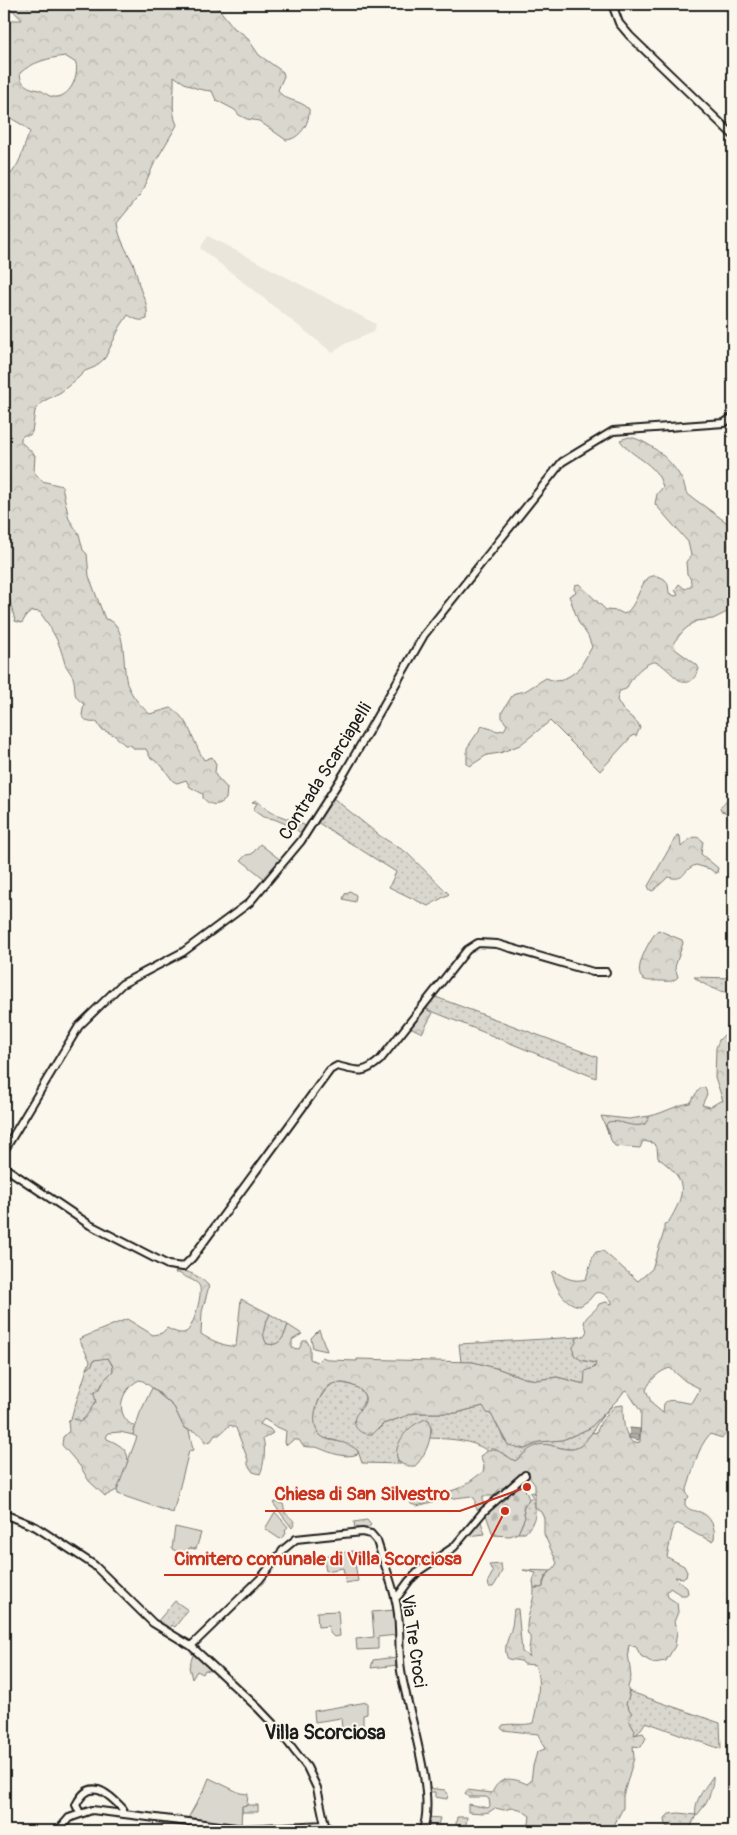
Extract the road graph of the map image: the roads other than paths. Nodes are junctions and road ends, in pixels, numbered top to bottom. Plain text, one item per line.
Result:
1 (612, 4) edge
2 (733, 135) edge
3 (733, 417) edge
4 (606, 972) dead end
5 (4, 1151) edge
6 (4, 1168) edge
7 (525, 1475) dead end
8 (4, 1514) edge
9 (395, 1597) junction
10 (191, 1646) junction
11 (80, 1813) junction
12 (122, 1814) junction
13 (321, 1827) edge
14 (58, 1831) edge
15 (332, 1831) edge
16 (422, 1831) edge

1 - 2 street
3 - 5 street, Contrada Scarciapelli
4 - 6 street
7 - 9 street
8 - 10 street
9 - 10 street, Via Tre Croci
9 - 16 street, Via Tre Croci
10 - 13 street
11 - 12 street
11 - 12 street
11 - 14 street
12 - 13 street
13 - 15 street

